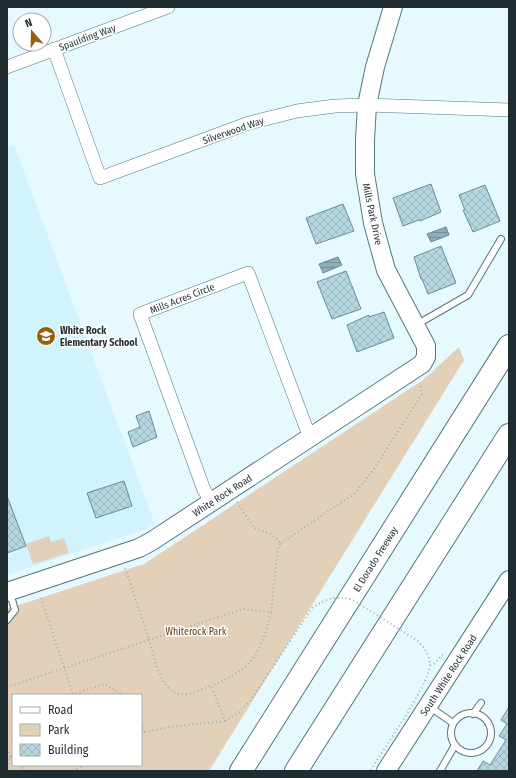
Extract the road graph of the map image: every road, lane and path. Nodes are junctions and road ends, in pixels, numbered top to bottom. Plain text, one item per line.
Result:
1 (168, 7) edge
2 (394, 7) edge
3 (54, 49) junction
4 (7, 67) edge
5 (368, 105) junction
6 (509, 110) edge
7 (501, 240) dead end
8 (415, 326) junction
9 (509, 346) edge
10 (420, 372) junction
11 (509, 435) edge
12 (310, 438) junction
13 (236, 501) dead end
14 (211, 502) junction
15 (281, 543) junction
16 (125, 568) dead end
17 (509, 580) edge
18 (8, 592) edge
19 (41, 598) dead end
20 (271, 612) junction
21 (7, 620) edge
22 (149, 640) junction
23 (445, 651) dead end
24 (430, 665) junction
25 (64, 668) junction
26 (211, 686) junction
27 (7, 687) edge
28 (73, 694) edge
29 (73, 694) edge
30 (121, 694) edge
31 (481, 703) dead end
32 (428, 705) junction
33 (473, 714) junction
34 (225, 721) junction
35 (453, 723) junction
36 (142, 726) edge
37 (145, 732) junction
38 (142, 733) edge
39 (455, 745) junction
40 (7, 748) edge
41 (10, 757) joint
42 (82, 766) edge
43 (8, 771) edge
44 (73, 771) edge
45 (241, 771) edge
46 (296, 771) edge
47 (370, 771) edge
48 (386, 771) edge
49 (440, 771) edge

1 - 3 street, Spaulding Way
2 - 5 street, Mills Park Drive
3 - 4 street, Spaulding Way
3 - 5 street, Silverwood Way
5 - 6 street, Silverwood Way
5 - 8 street, Mills Park Drive
7 - 8 lane
8 - 10 street, Mills Park Drive
9 - 45 highway, El Dorado Freeway
10 - 12 street, White Rock Road
10 - 15 path
11 - 46 highway
12 - 14 street, White Rock Road
12 - 14 street, Mills Acres Circle
13 - 15 path
14 - 18 street, White Rock Road
15 - 20 path
16 - 22 path
17 - 32 street, South White Rock Road
18 - 21 lane
19 - 25 path
20 - 22 path
20 - 26 path
22 - 25 path
22 - 26 path
23 - 24 path
24 - 34 path, bridge
24 - 47 path, bridge
25 - 27 path
25 - 29 path
26 - 34 path
28 - 30 path
31 - 33 lane
32 - 35 lane
32 - 48 street, South White Rock Road
33 - 35 lane
33 - 39 lane
34 - 37 path
35 - 39 lane
36 - 37 path
37 - 38 path
39 - 49 lane
40 - 41 path
41 - 43 path
42 - 44 path

